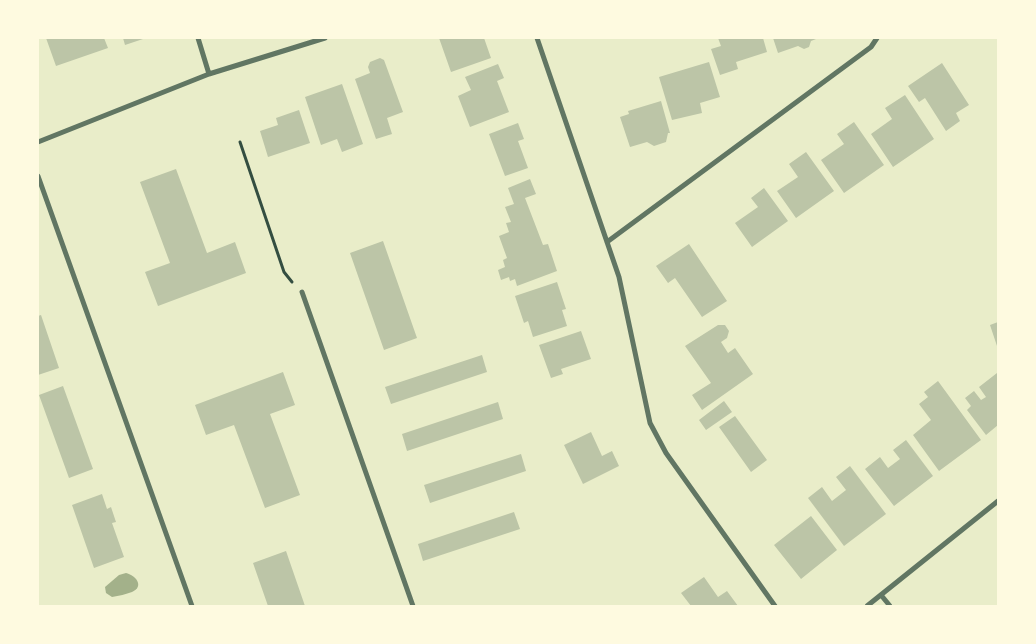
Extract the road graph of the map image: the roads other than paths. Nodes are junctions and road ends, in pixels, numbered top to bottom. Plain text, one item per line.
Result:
1 (198, 38) edge
2 (324, 38) edge
3 (536, 38) edge
4 (877, 38) edge
5 (209, 74) junction
6 (38, 142) edge
7 (38, 176) edge
8 (607, 242) junction
9 (302, 292) road end
10 (998, 501) edge
11 (881, 596) junction
12 (192, 606) edge
13 (414, 606) edge
14 (775, 606) edge
15 (867, 606) edge
16 (890, 606) edge

1 - 5 street
2 - 5 street
3 - 8 street
4 - 8 street
5 - 6 street
7 - 12 street
8 - 14 street
9 - 13 street
10 - 11 street
11 - 15 street
11 - 16 street

